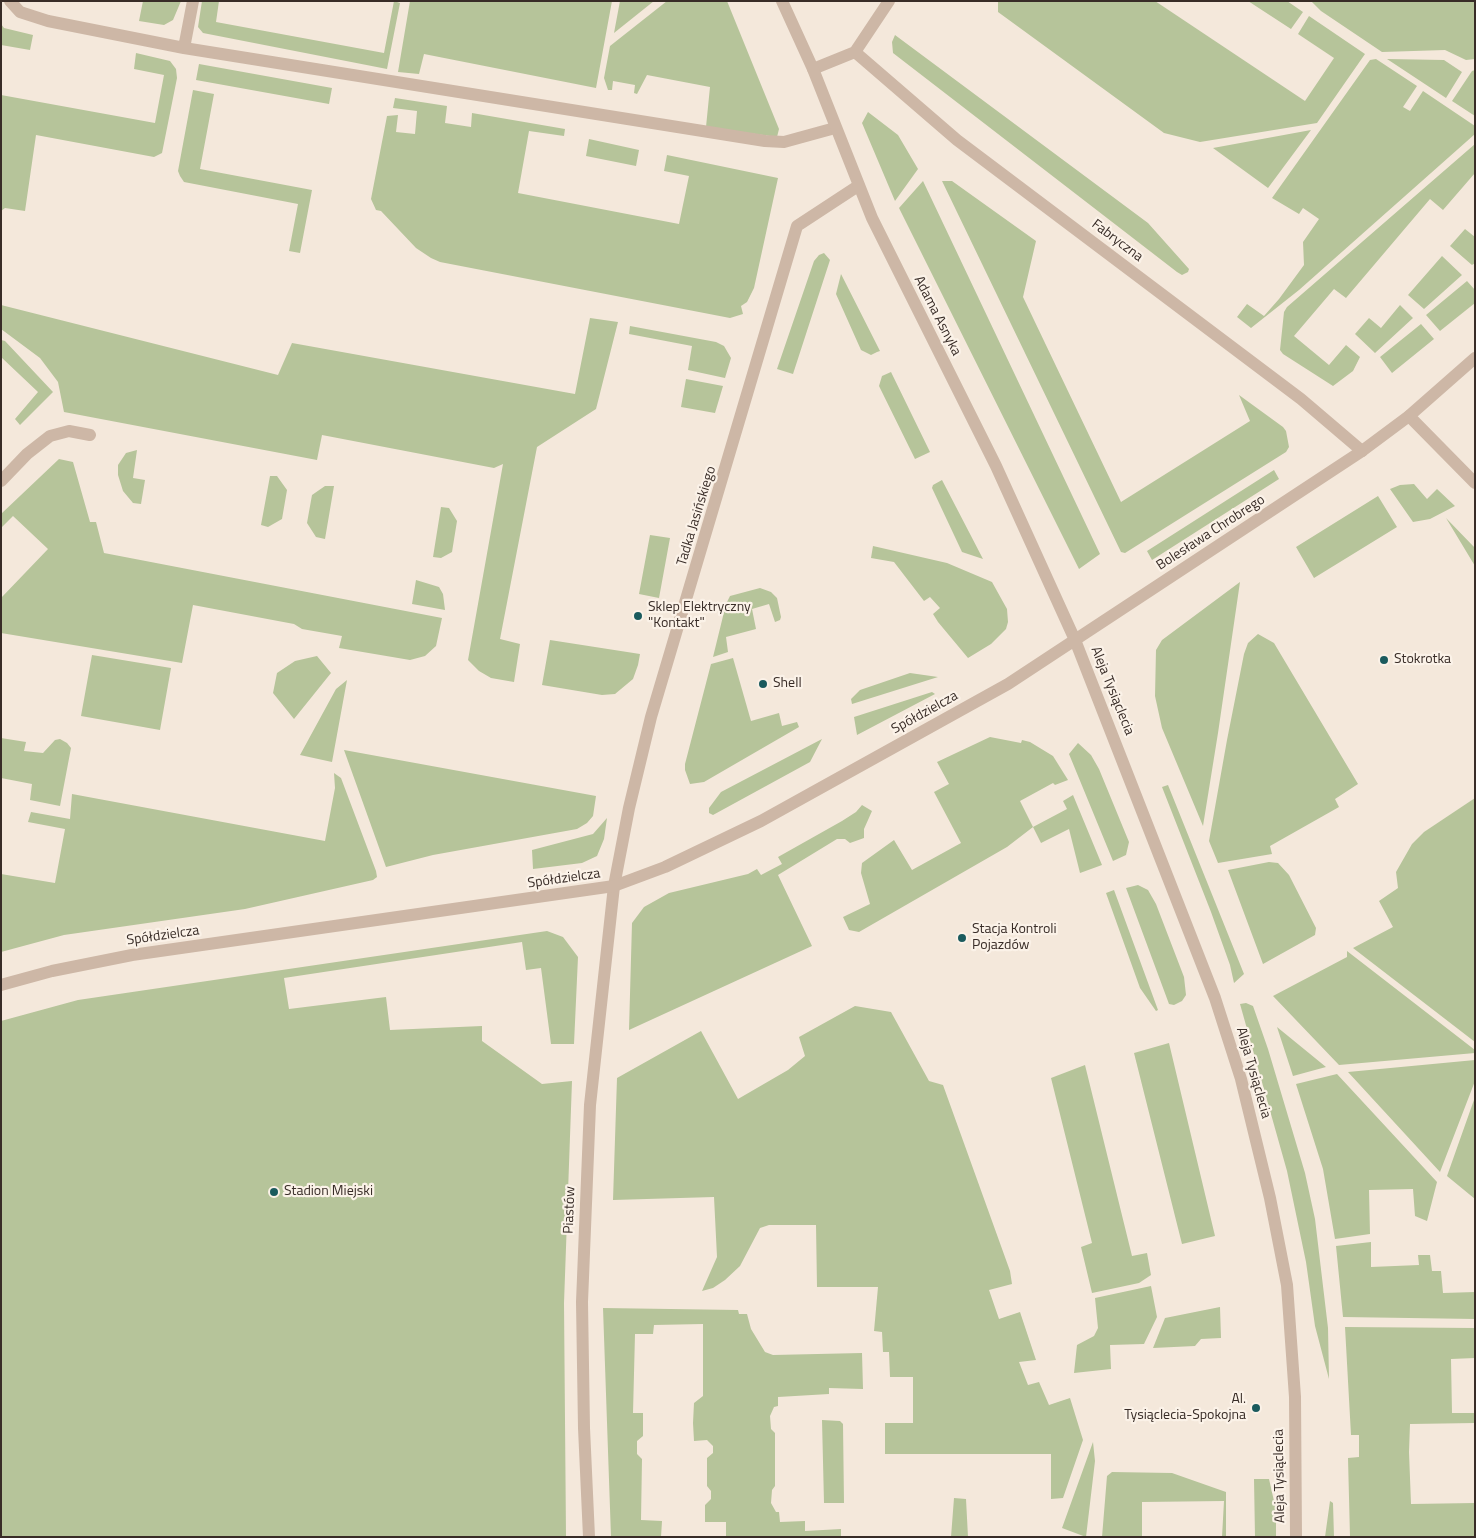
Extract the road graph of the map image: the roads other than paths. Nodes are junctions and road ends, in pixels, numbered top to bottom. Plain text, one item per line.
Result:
1 (10, 1) edge
2 (193, 1) edge
3 (782, 1) edge
4 (889, 1) edge
5 (184, 48) junction
6 (855, 52) junction
7 (813, 69) junction
8 (835, 128) junction
9 (858, 186) junction
10 (1475, 358) edge
11 (1409, 416) junction
12 (90, 435) dead end
13 (1362, 451) junction
14 (1, 481) edge
15 (1475, 484) edge
16 (1075, 640) junction
17 (614, 886) junction
18 (1, 985) edge
19 (589, 1537) edge
20 (1296, 1537) edge

1 - 5 street
2 - 5 street
3 - 7 street, Adama Asnyka
4 - 6 street
5 - 8 street
6 - 7 street
6 - 13 street, Fabryczna
7 - 8 street, Adama Asnyka
8 - 9 street, Adama Asnyka
9 - 16 street, Adama Asnyka
9 - 17 street, Tadka Jasińskiego
10 - 11 street
11 - 13 street, Bolesława Chrobrego
11 - 15 street
12 - 14 street
13 - 16 street, Bolesława Chrobrego
16 - 17 street, Spółdzielcza
16 - 20 street, Aleja Tysiąclecia
17 - 18 street, Spółdzielcza
17 - 19 street, Piastów

